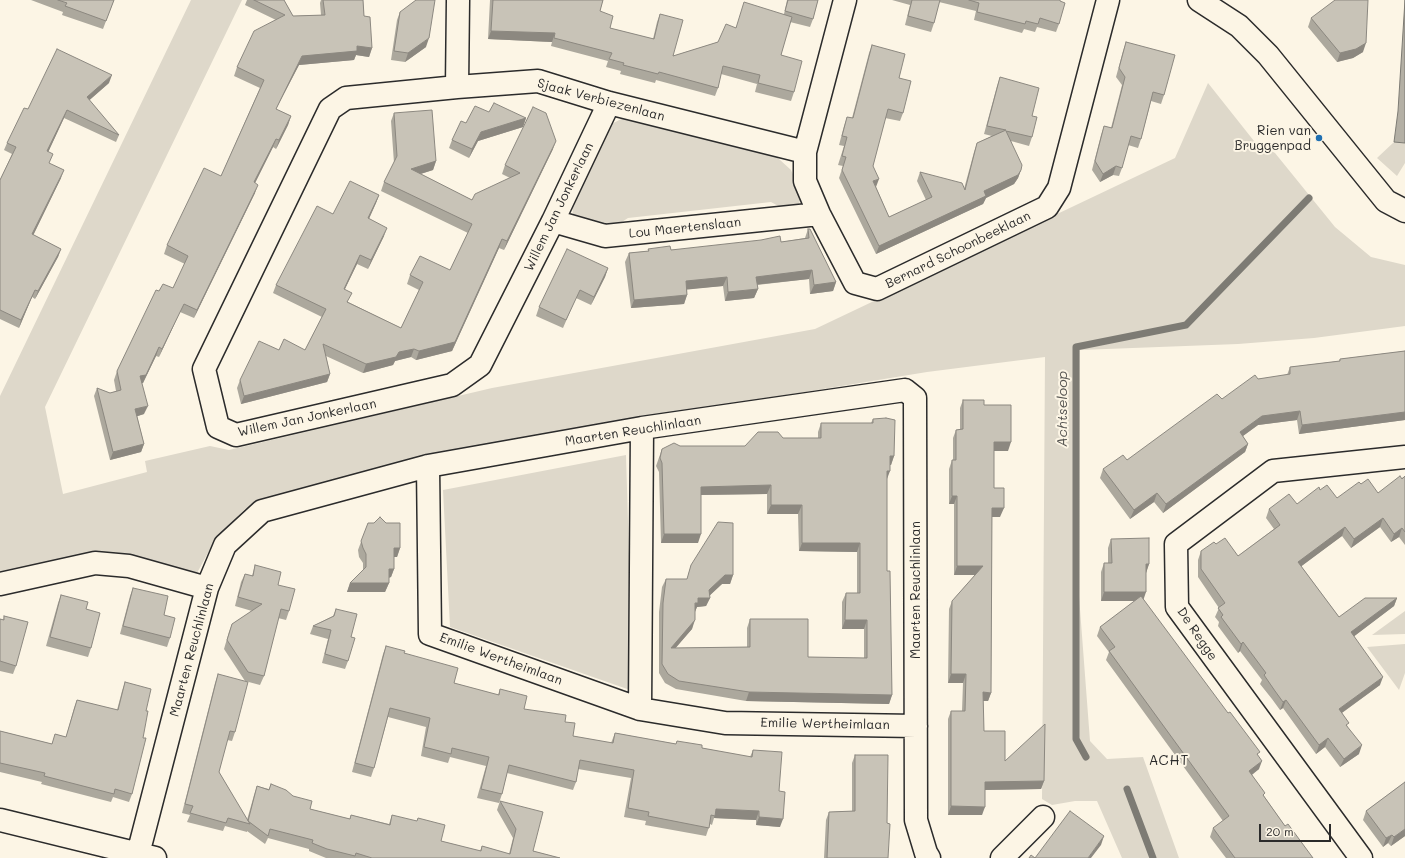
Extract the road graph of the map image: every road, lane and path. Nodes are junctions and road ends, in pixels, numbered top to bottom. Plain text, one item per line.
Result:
1 (458, 0) edge
2 (845, 0) edge
3 (1108, 0) edge
4 (1199, 0) edge
5 (457, 87) junction
6 (609, 102) junction
7 (805, 152) junction
8 (1405, 211) edge
9 (819, 214) junction
10 (553, 221) junction
11 (642, 428) junction
12 (1405, 457) edge
13 (428, 466) junction
14 (0, 584) edge
15 (207, 588) junction
16 (640, 709) junction
17 (916, 726) junction
18 (1043, 817) dead end
19 (0, 820) edge
20 (147, 856) edge
21 (929, 858) edge
22 (1002, 858) edge
23 (1361, 858) edge

1 - 5 street
2 - 7 street, Bernard Schoonbeeklaan
3 - 9 street, Bernard Schoonbeeklaan
4 - 8 street
5 - 6 street, Sjaak Verbiezenlaan
5 - 10 street, Willem Jan Jonkerlaan
6 - 7 street, Sjaak Verbiezenlaan
6 - 10 street, Willem Jan Jonkerlaan
7 - 9 street, Bernard Schoonbeeklaan
9 - 10 street, Lou Maertenslaan
11 - 13 street, Maarten Reuchlinlaan
11 - 16 street
11 - 17 street, Maarten Reuchlinlaan
12 - 23 street, De Regge
13 - 15 street, Maarten Reuchlinlaan
13 - 16 street, Emilie Wertheimlaan
14 - 15 street
15 - 20 street, Maarten Reuchlinlaan
16 - 17 street, Emilie Wertheimlaan
17 - 21 street, Maarten Reuchlinlaan
18 - 22 street
19 - 20 street

